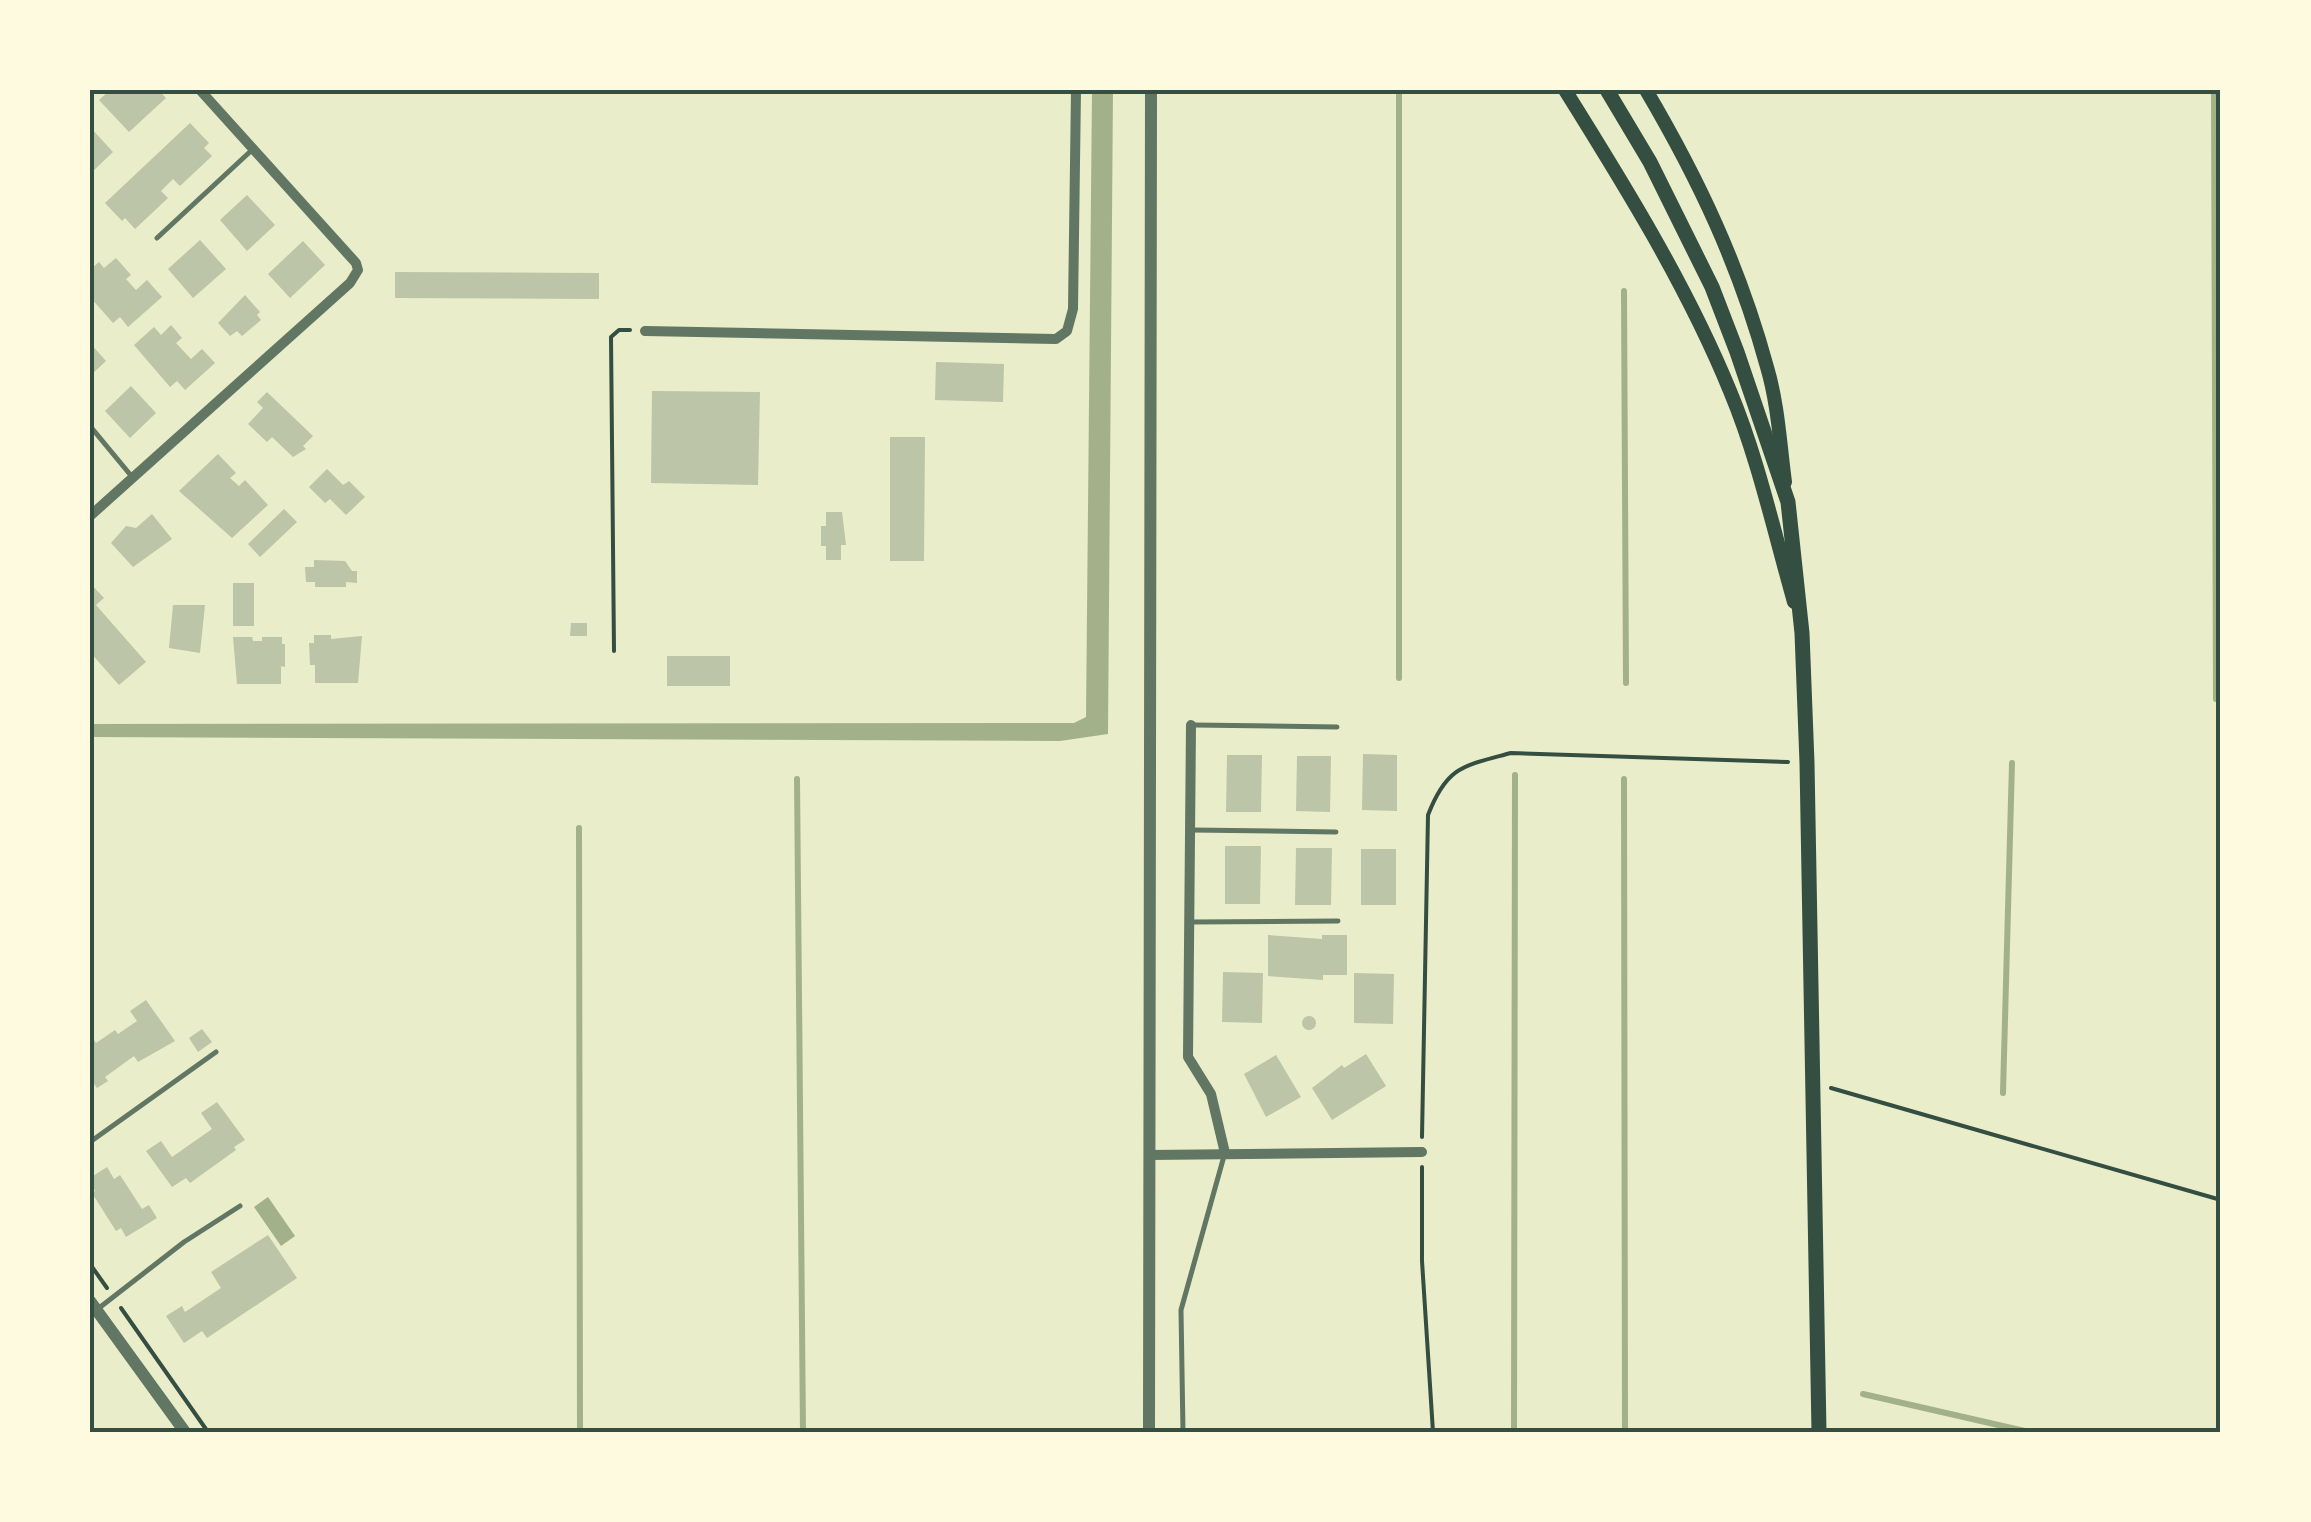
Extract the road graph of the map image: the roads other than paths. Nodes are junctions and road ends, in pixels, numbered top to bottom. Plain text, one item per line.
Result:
1 (200, 90) edge
2 (1076, 90) edge
3 (1151, 90) edge
4 (1565, 90) edge
5 (1607, 90) edge
6 (1646, 90) edge
7 (253, 149) junction
8 (157, 238) dead end
9 (645, 331) road end
10 (90, 426) edge
11 (134, 478) junction
12 (1788, 502) junction
13 (90, 516) edge
14 (1802, 633) junction
15 (1191, 724) joint
16 (1337, 727) dead end
17 (1189, 830) junction
18 (1336, 832) dead end
19 (1338, 921) dead end
20 (1189, 922) junction
21 (216, 1052) dead end
22 (90, 1142) edge
23 (1225, 1152) junction
24 (1422, 1152) road end
25 (1150, 1155) junction
26 (240, 1206) dead end
27 (93, 1305) edge
28 (185, 1432) edge
29 (1149, 1432) edge
30 (1183, 1432) edge
31 (1819, 1432) edge

1 - 7 street
2 - 9 street
3 - 25 street
4 - 14 main road
5 - 12 main road
6 - 12 main road
7 - 8 lane
7 - 11 street
10 - 11 lane
11 - 13 street
12 - 14 main road
14 - 31 main road
15 - 16 lane
15 - 17 street
17 - 18 lane
17 - 20 street
19 - 20 lane
20 - 23 street
21 - 22 lane
23 - 24 street
23 - 25 street
23 - 30 lane
25 - 29 street
26 - 27 lane
27 - 28 street

